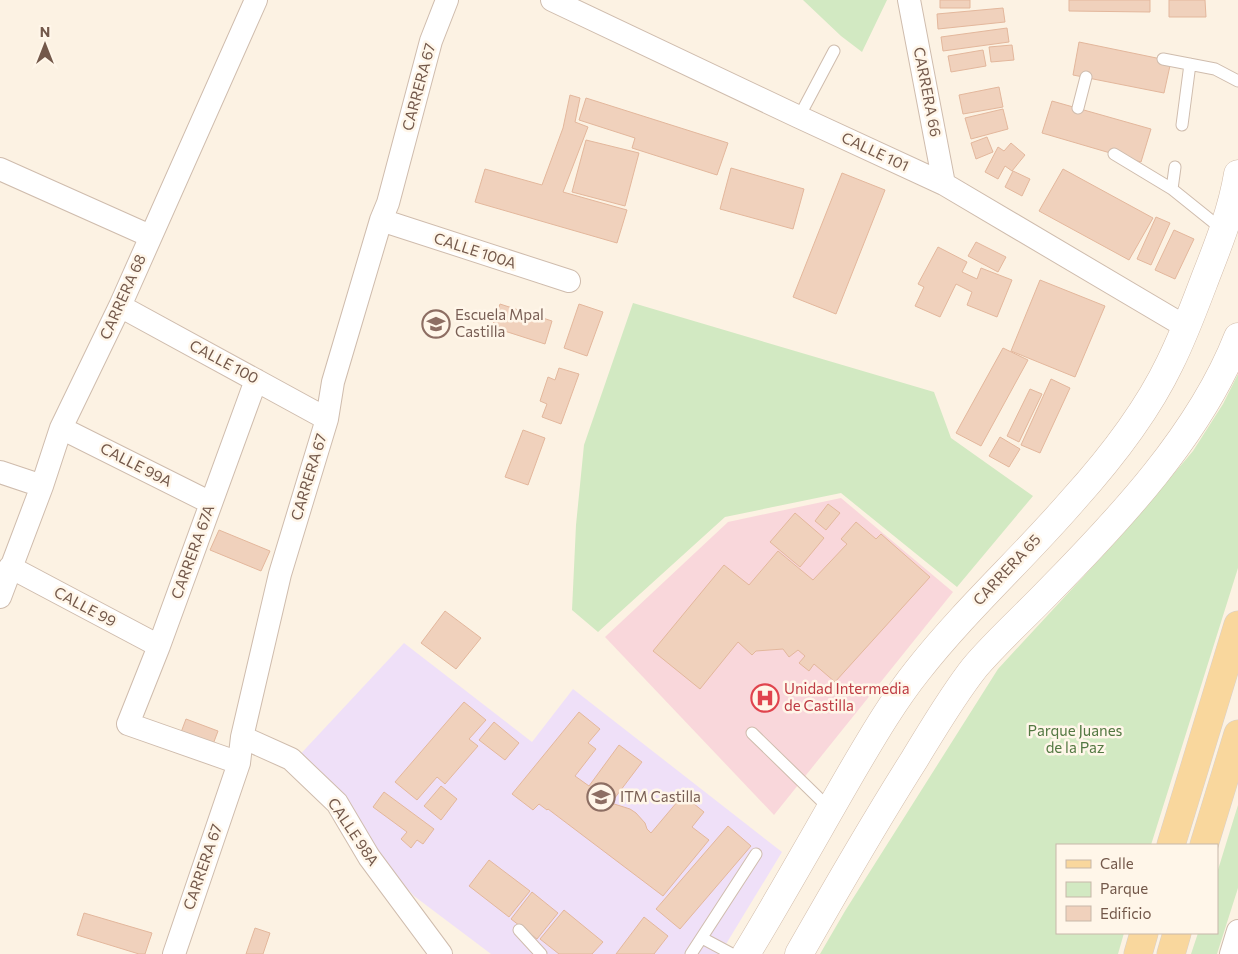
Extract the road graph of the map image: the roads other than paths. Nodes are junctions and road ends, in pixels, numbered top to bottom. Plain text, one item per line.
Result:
1 (256, 0) edge
2 (447, 0) edge
3 (552, 0) edge
4 (909, 0) edge
5 (576, 5) edge
6 (834, 51) dead end
7 (1163, 59) dead end
8 (1190, 64) junction
9 (1086, 77) dead end
10 (1238, 81) edge
11 (1078, 108) dead end
12 (799, 117) junction
13 (1182, 125) dead end
14 (1114, 154) dead end
15 (1175, 167) dead end
16 (0, 168) edge
17 (1238, 174) edge
18 (944, 184) junction
19 (1172, 189) junction
20 (381, 220) junction
21 (1224, 231) junction
22 (150, 236) junction
23 (569, 281) dead end
24 (120, 306) junction
25 (1186, 328) junction
26 (1238, 337) edge
27 (256, 380) junction
28 (327, 419) junction
29 (61, 428) junction
30 (0, 472) edge
31 (42, 486) junction
32 (211, 503) junction
33 (10, 567) junction
34 (0, 598) edge
35 (1238, 625) edge
36 (159, 646) junction
37 (752, 733) dead end
38 (1238, 734) edge
39 (242, 737) junction
40 (239, 764) junction
41 (830, 809) junction
42 (1171, 844) edge
43 (1204, 844) edge
44 (756, 854) dead end
45 (518, 930) dead end
46 (1238, 931) edge
47 (1144, 934) edge
48 (1177, 934) edge
49 (702, 938) junction
50 (174, 954) edge
51 (441, 954) edge
52 (541, 954) edge
53 (691, 954) edge
54 (732, 954) edge
55 (746, 954) edge
56 (799, 954) edge
57 (1138, 954) edge
58 (1170, 954) edge
59 (1231, 954) edge

1 - 22 street, CARRERA 68
2 - 20 street, CARRERA 67
3 - 5 street, CALLE 101
4 - 18 street, CARRERA 66
5 - 12 street, CALLE 101
6 - 12 lane
7 - 8 lane
8 - 10 lane
8 - 13 lane
9 - 11 lane
12 - 18 street, CALLE 101
14 - 19 lane
15 - 19 lane
16 - 22 street
17 - 21 main road, CARRERA 65
18 - 25 street, CALLE 101
19 - 21 lane
20 - 23 street, CALLE 100A
20 - 28 street, CARRERA 67
21 - 25 main road, CARRERA 65
22 - 24 street, CARRERA 68
24 - 27 street, CALLE 100
24 - 29 street, CARRERA 68
25 - 41 main road, CARRERA 65
26 - 56 main road
27 - 28 street, CALLE 100
27 - 32 street, CARRERA 67A
28 - 39 street, CARRERA 67
29 - 31 street, CARRERA 68
29 - 32 street, CALLE 99A
30 - 31 street
31 - 33 street, CARRERA 68
32 - 36 street, CARRERA 67A
33 - 34 street, CARRERA 68
33 - 36 street, CALLE 99
35 - 42 main road
36 - 40 street, CARRERA 67A
37 - 41 lane
38 - 43 main road
39 - 40 street, CARRERA 67
39 - 51 street, CALLE 98A
40 - 50 street, CARRERA 67
41 - 55 main road, CARRERA 65
44 - 49 lane
45 - 52 lane
46 - 59 street
47 - 57 main road
48 - 58 main road
49 - 53 lane
49 - 54 lane

